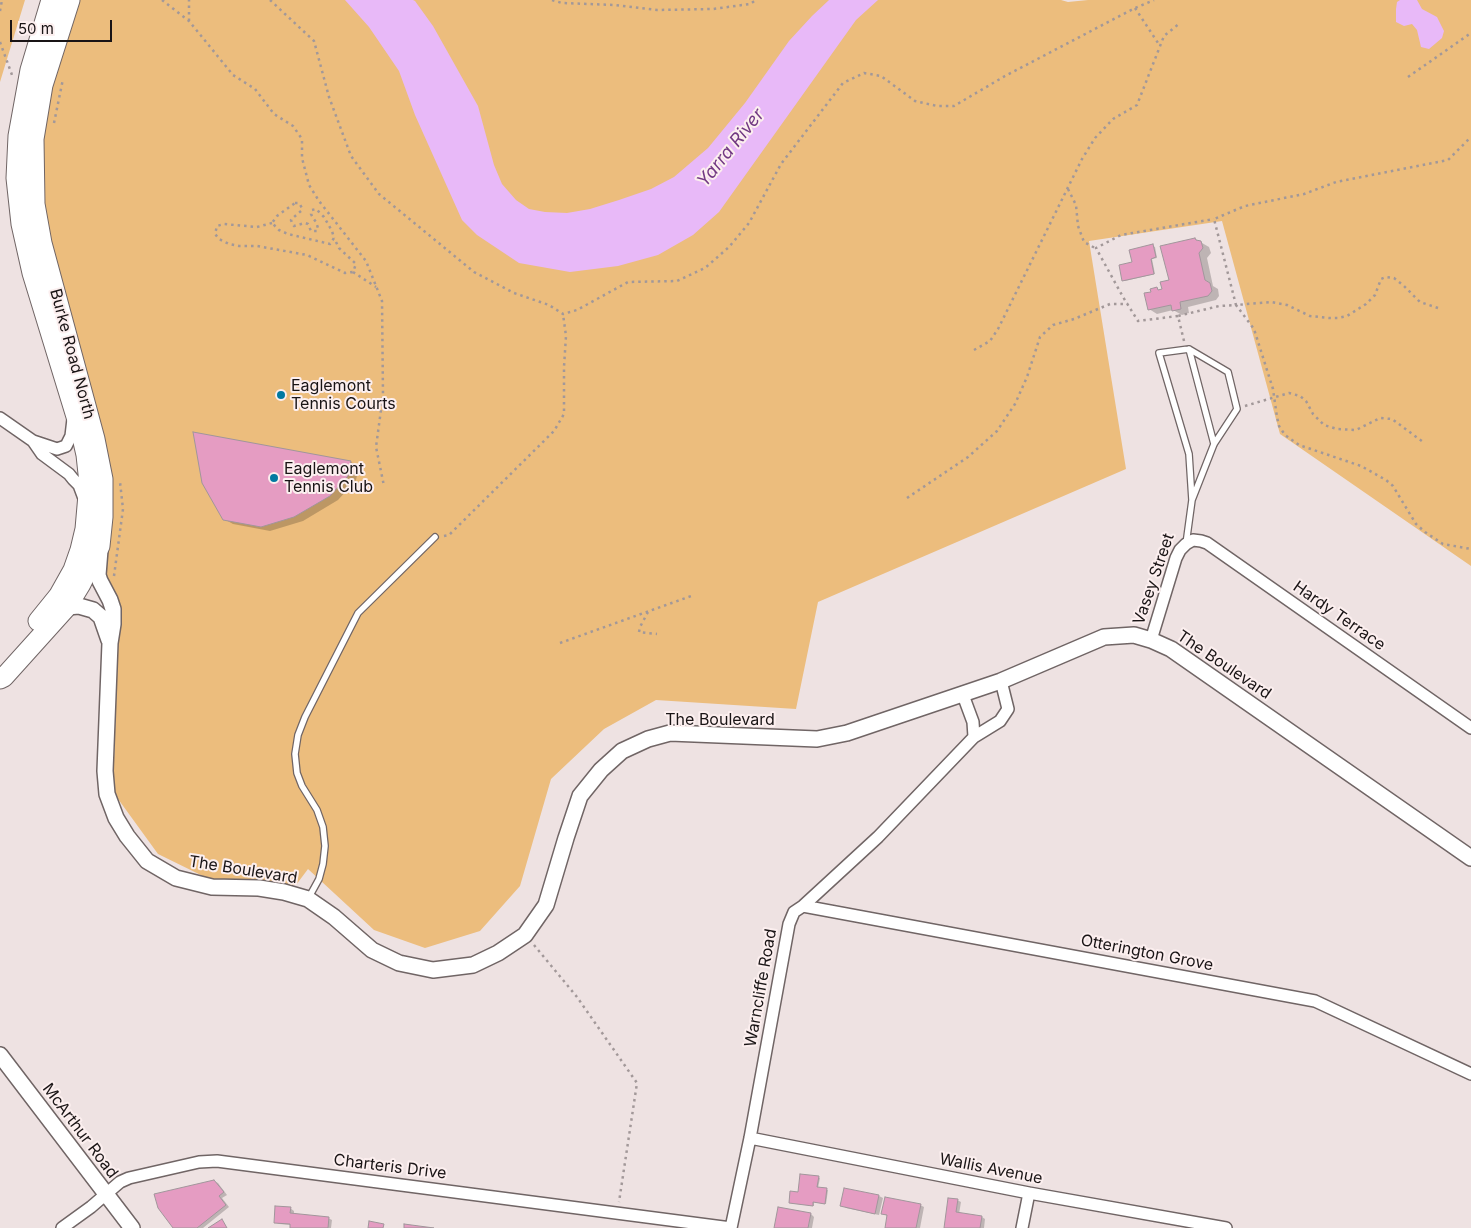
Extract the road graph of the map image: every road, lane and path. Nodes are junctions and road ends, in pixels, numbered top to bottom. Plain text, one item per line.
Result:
1 (2, 0) edge
2 (51, 0) edge
3 (70, 0) edge
4 (162, 0) edge
5 (189, 0) edge
6 (270, 0) edge
7 (552, 0) edge
8 (756, 0) edge
9 (1154, 0) edge
10 (1135, 8) junction
11 (0, 11) edge
12 (188, 21) junction
13 (1180, 23) dead end
14 (1471, 33) edge
15 (0, 42) edge
16 (1160, 46) junction
17 (65, 71) dead end
18 (12, 75) dead end
19 (1408, 77) dead end
20 (54, 125) dead end
21 (1471, 137) edge
22 (1068, 189) junction
23 (318, 201) junction
24 (316, 210) junction
25 (1214, 219) junction
26 (272, 223) junction
27 (334, 238) junction
28 (1096, 248) junction
29 (353, 272) junction
30 (377, 288) junction
31 (1128, 304) junction
32 (1236, 305) junction
33 (1438, 308) dead end
34 (563, 314) junction
35 (1178, 316) junction
36 (1184, 342) dead end
37 (1189, 349) junction
38 (974, 350) dead end
39 (1274, 397) junction
40 (1237, 408) junction
41 (73, 410) junction
42 (0, 418) edge
43 (33, 441) junction
44 (1423, 442) dead end
45 (1214, 444) junction
46 (120, 478) dead end
47 (384, 486) dead end
48 (907, 498) dead end
49 (1192, 500) junction
50 (88, 506) junction
51 (435, 537) joint
52 (1186, 544) junction
53 (100, 546) junction
54 (1471, 549) edge
55 (113, 578) dead end
56 (694, 595) dead end
57 (67, 607) junction
58 (649, 611) junction
59 (657, 634) dead end
60 (1151, 640) junction
61 (560, 643) dead end
62 (110, 644) junction
63 (0, 662) edge
64 (0, 679) edge
65 (1001, 681) junction
66 (963, 695) junction
67 (1471, 728) edge
68 (974, 737) junction
69 (1471, 858) edge
70 (308, 899) junction
71 (803, 906) junction
72 (525, 934) junction
73 (0, 1054) edge
74 (1471, 1074) edge
75 (750, 1138) junction
76 (1028, 1193) junction
77 (106, 1194) junction
78 (617, 1213) junction
79 (62, 1228) edge
80 (132, 1228) edge
81 (731, 1228) edge
82 (1022, 1228) edge
83 (1226, 1228) edge

1 - 11 path
2 - 41 main road, Burke Road North
3 - 53 main road, Burke Road North
4 - 12 path
5 - 12 path
6 - 34 path
7 - 8 path
9 - 10 path
10 - 16 path
10 - 34 path
12 - 23 path
13 - 16 path
14 - 19 path
15 - 18 path
16 - 22 path
17 - 20 path
21 - 25 path
22 - 28 path
22 - 38 path
23 - 24 path
23 - 30 path
24 - 26 path
24 - 27 path
25 - 28 path
25 - 32 path
26 - 27 path
26 - 29 path
27 - 29 path
28 - 31 path
29 - 30 path
30 - 47 path
31 - 35 path
31 - 48 path
32 - 33 path
32 - 35 path
32 - 39 path
34 - 51 path
35 - 36 path
37 - 40 lane
37 - 45 lane
37 - 49 lane
39 - 40 path
39 - 44 path
39 - 54 path
40 - 45 lane, Vasey Street
41 - 43 street
41 - 50 main road, Burke Road North
42 - 43 street
43 - 50 street
45 - 49 lane, Vasey Street
46 - 55 path
49 - 52 lane, Vasey Street
50 - 63 main road, Burke Road North
51 - 70 lane
52 - 60 street, Vasey Street
52 - 67 street, Hardy Terrace
53 - 57 main road, Burke Road North
53 - 62 street, The Boulevard
56 - 58 path
57 - 62 street, The Boulevard
57 - 64 main road, Burke Road North
58 - 59 path
58 - 61 path
60 - 65 street, The Boulevard
60 - 69 street, The Boulevard
62 - 70 street, The Boulevard
65 - 66 street, The Boulevard
65 - 68 street, Warncliffe Road
66 - 68 street
66 - 72 street, The Boulevard
68 - 71 street, Warncliffe Road
70 - 72 street, The Boulevard
71 - 74 street, Otterington Grove
71 - 75 street, Warncliffe Road
72 - 78 path
73 - 77 street, McArthur Road
75 - 76 street, Wallis Avenue
75 - 81 street, Warncliffe Road
76 - 82 street
76 - 83 street, Wallis Avenue
77 - 78 street, Charteris Drive
77 - 79 street, Charteris Drive
77 - 80 street, McArthur Road
78 - 81 street, Charteris Drive

